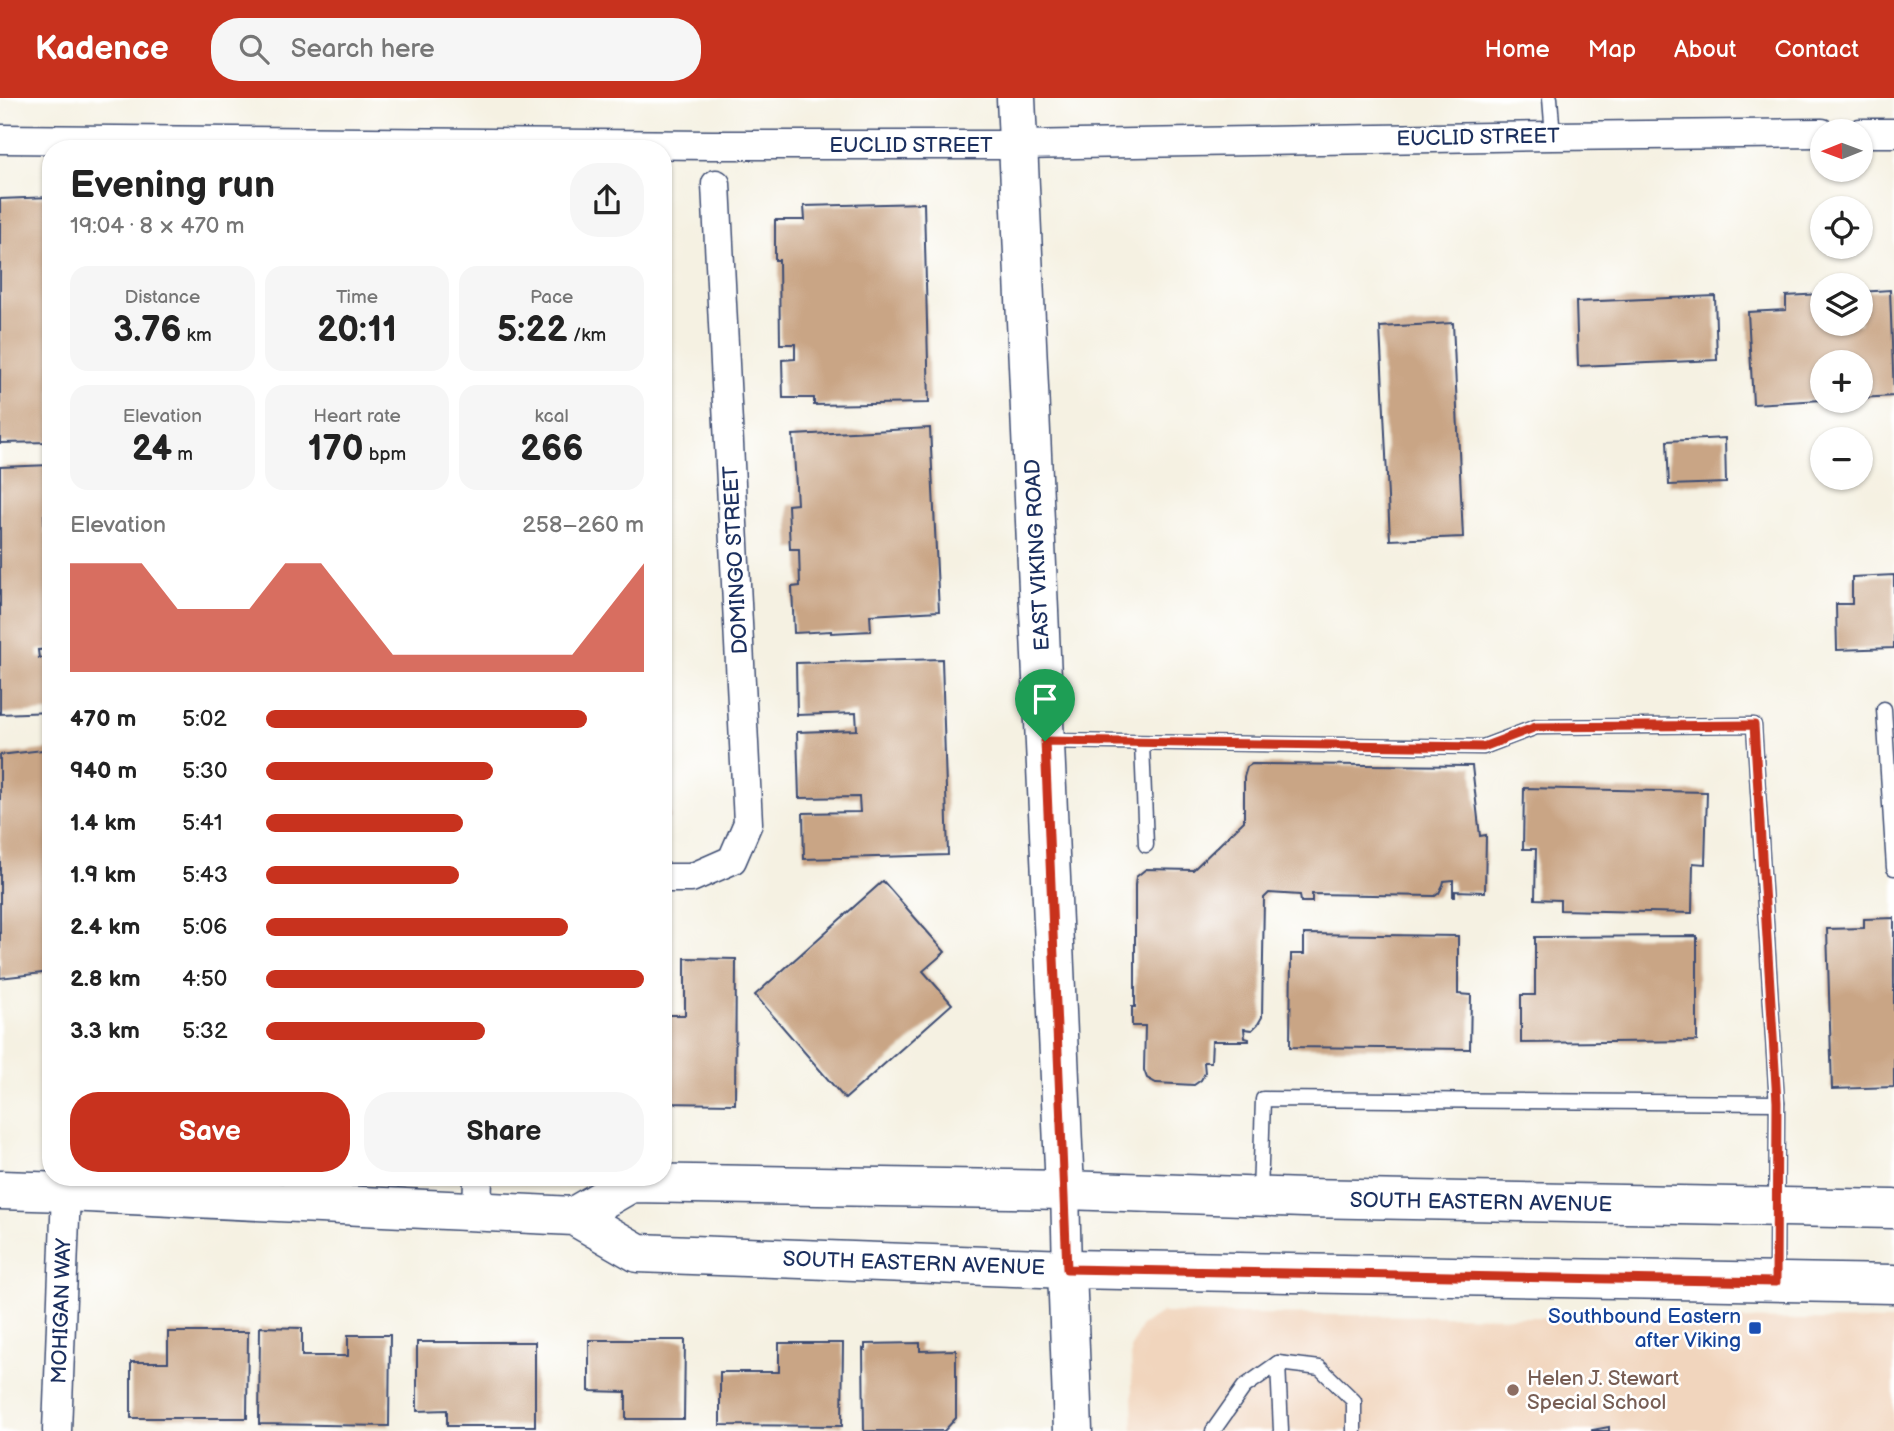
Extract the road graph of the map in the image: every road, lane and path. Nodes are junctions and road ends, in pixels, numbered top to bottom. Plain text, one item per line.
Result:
1 (1016, 98) edge
2 (1550, 98) edge
3 (1810, 133) edge
4 (1873, 133) edge
5 (1894, 133) edge
6 (1553, 136) junction
7 (0, 139) edge
8 (119, 140) edge
9 (672, 145) edge
10 (1018, 145) junction
11 (716, 184) dead end
12 (1884, 709) dead end
13 (1045, 741) junction
14 (1142, 743) junction
15 (1146, 845) dead end
16 (1894, 867) edge
17 (672, 877) edge
18 (1777, 1102) junction
19 (672, 1184) edge
20 (626, 1186) edge
21 (0, 1190) edge
22 (1065, 1190) junction
23 (66, 1192) junction
24 (477, 1195) edge
25 (1260, 1197) junction
26 (1776, 1208) junction
27 (1894, 1209) edge
28 (574, 1216) junction
29 (1067, 1269) junction
30 (1776, 1282) junction
31 (1894, 1284) edge
32 (1278, 1363) junction
33 (57, 1431) edge
34 (1073, 1431) edge
35 (1213, 1431) edge
36 (1281, 1431) edge
37 (1354, 1431) edge

1 - 10 main road, EAST VIKING ROAD
2 - 6 lane
3 - 6 street, EUCLID STREET
4 - 5 street
6 - 10 street, EUCLID STREET
7 - 8 street, EUCLID STREET
9 - 10 street, EUCLID STREET
10 - 13 main road, EAST VIKING ROAD
11 - 17 street, DOMINGO STREET
12 - 16 lane
13 - 14 lane
13 - 22 main road, EAST VIKING ROAD
14 - 15 lane
14 - 18 lane
18 - 25 lane
18 - 26 lane
19 - 22 main road, SOUTH EASTERN AVENUE
20 - 28 main road, SOUTH EASTERN AVENUE
21 - 23 main road, SOUTH EASTERN AVENUE
22 - 25 main road, SOUTH EASTERN AVENUE
22 - 29 street, EAST VIKING ROAD
23 - 24 main road, SOUTH EASTERN AVENUE
23 - 33 street, MOHIGAN WAY
24 - 28 main road, SOUTH EASTERN AVENUE
25 - 26 main road, SOUTH EASTERN AVENUE
26 - 27 main road, SOUTH EASTERN AVENUE
26 - 30 lane
28 - 29 main road, SOUTH EASTERN AVENUE
29 - 30 main road, SOUTH EASTERN AVENUE
29 - 34 main road, EAST VIKING ROAD
30 - 31 main road, SOUTH EASTERN AVENUE
32 - 35 lane
32 - 36 lane
32 - 37 lane

